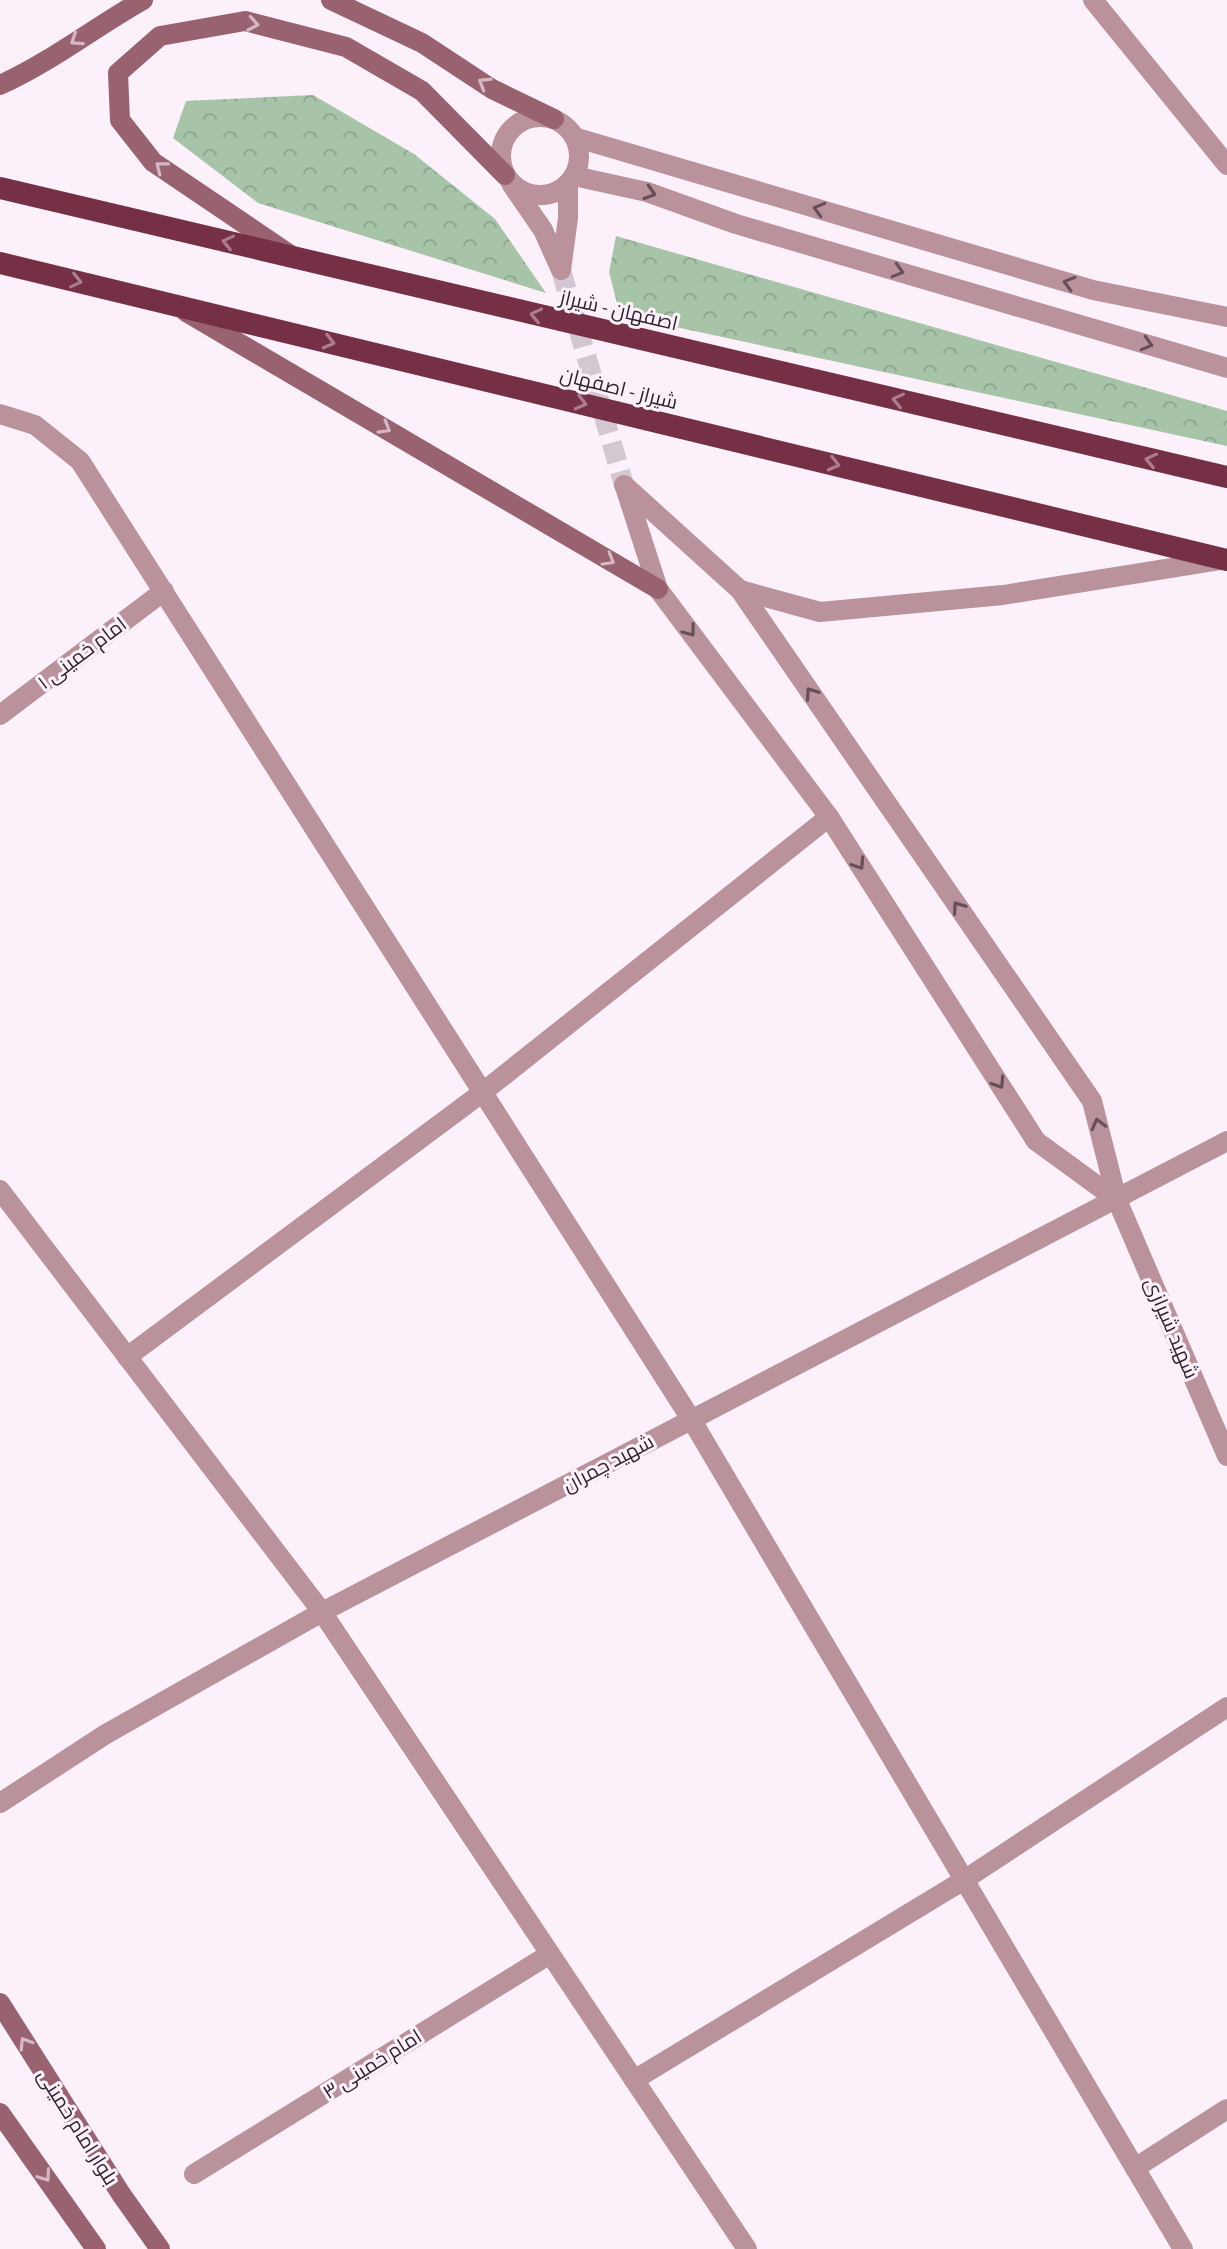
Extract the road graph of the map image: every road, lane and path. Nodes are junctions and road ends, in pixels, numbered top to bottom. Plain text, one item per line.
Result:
1 (143, 0) edge
2 (331, 0) edge
3 (1093, 0) edge
4 (0, 85) edge
5 (554, 119) junction
6 (574, 137) junction
7 (1227, 165) edge
8 (505, 175) junction
9 (571, 179) junction
10 (0, 188) edge
11 (295, 258) junction
12 (0, 263) edge
13 (173, 304) junction
14 (1227, 317) edge
15 (1227, 368) edge
16 (0, 414) edge
17 (1227, 477) edge
18 (1226, 560) edge
19 (658, 589) junction
20 (740, 590) junction
21 (164, 591) junction
22 (0, 715) edge
23 (829, 817) junction
24 (483, 1092) junction
25 (1227, 1141) edge
26 (0, 1190) edge
27 (1117, 1200) junction
28 (127, 1357) junction
29 (691, 1419) junction
30 (1227, 1456) edge
31 (322, 1612) junction
32 (1227, 1707) edge
33 (0, 1803) edge
34 (964, 1880) junction
35 (550, 1954) junction
36 (0, 2003) edge
37 (634, 2080) junction
38 (1227, 2109) edge
39 (0, 2113) edge
40 (1135, 2168) junction
41 (194, 2174) dead end
42 (96, 2249) edge
43 (160, 2249) edge
44 (747, 2249) edge
45 (1183, 2249) edge

1 -> 4 main road
5 -> 2 main road
3 - 7 street
5 - 6 street
5 - 8 street
6 - 9 street
14 -> 6 street
8 - 9 street
8 - 9 street
11 -> 8 main road
9 -> 15 street
11 -> 10 highway, اصفهان - شیراز
17 -> 11 highway, اصفهان - شیراز
12 -> 13 highway, شیراز - اصفهان
13 -> 18 highway, شیراز - اصفهان
13 -> 19 main road
16 - 21 street
18 - 20 street
19 - 20 street
19 -> 23 street
27 -> 20 street, شهید شیرازی
21 - 22 street, امام خمینی ۱
21 - 24 street
23 - 24 street
23 -> 27 street
24 - 28 street
24 - 29 street
25 - 27 street, شهید چمران
26 - 28 street
27 - 29 street, شهید چمران
27 - 30 street, شهید شیرازی
28 - 31 street
29 - 31 street, شهید چمران
29 - 34 street
31 - 33 street, شهید چمران
31 - 35 street
32 - 34 street
34 - 37 street
34 - 40 street
35 - 37 street
35 - 41 street, امام خمینی ۳
43 -> 36 main road, بلوار امام خمینی
37 - 44 street
38 - 40 street
39 -> 42 main road
40 - 45 street

